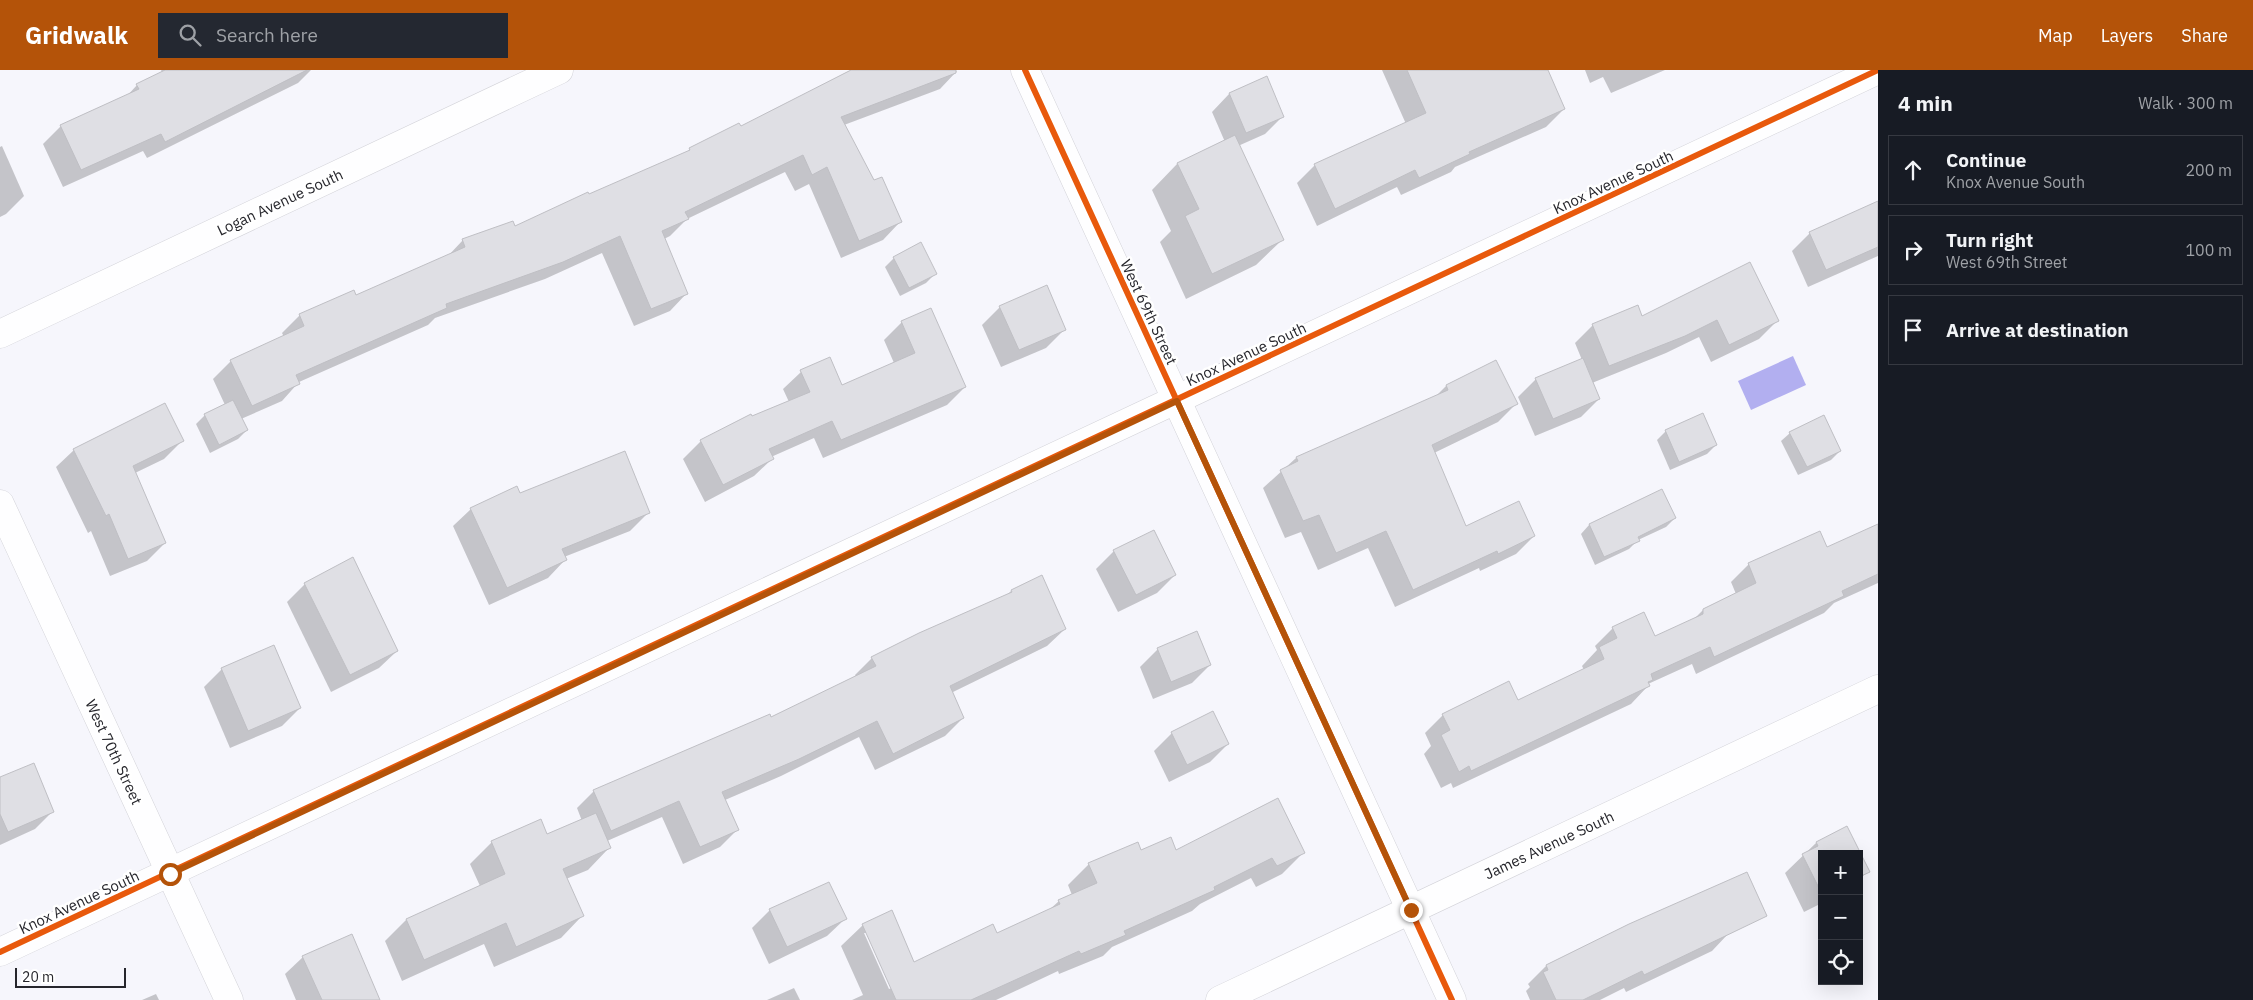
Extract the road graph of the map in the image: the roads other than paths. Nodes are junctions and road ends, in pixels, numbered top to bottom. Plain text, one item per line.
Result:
1 (559, 70) edge
2 (1025, 70) edge
3 (1878, 70) edge
4 (0, 334) edge
5 (1177, 401) junction
6 (0, 504) edge
7 (1878, 689) edge
8 (170, 874) junction
9 (1411, 910) junction
10 (0, 952) edge
11 (228, 1000) edge
12 (1220, 1000) edge
13 (1452, 1000) edge

1 - 4 street, Logan Avenue South
2 - 5 street, West 69th Street
3 - 5 street, Knox Avenue South
5 - 8 street, Knox Avenue South
5 - 9 street, West 69th Street
6 - 8 street, West 70th Street
7 - 9 street, James Avenue South
8 - 10 street, Knox Avenue South
8 - 11 street, West 70th Street
9 - 12 street, James Avenue South
9 - 13 street, West 69th Street

